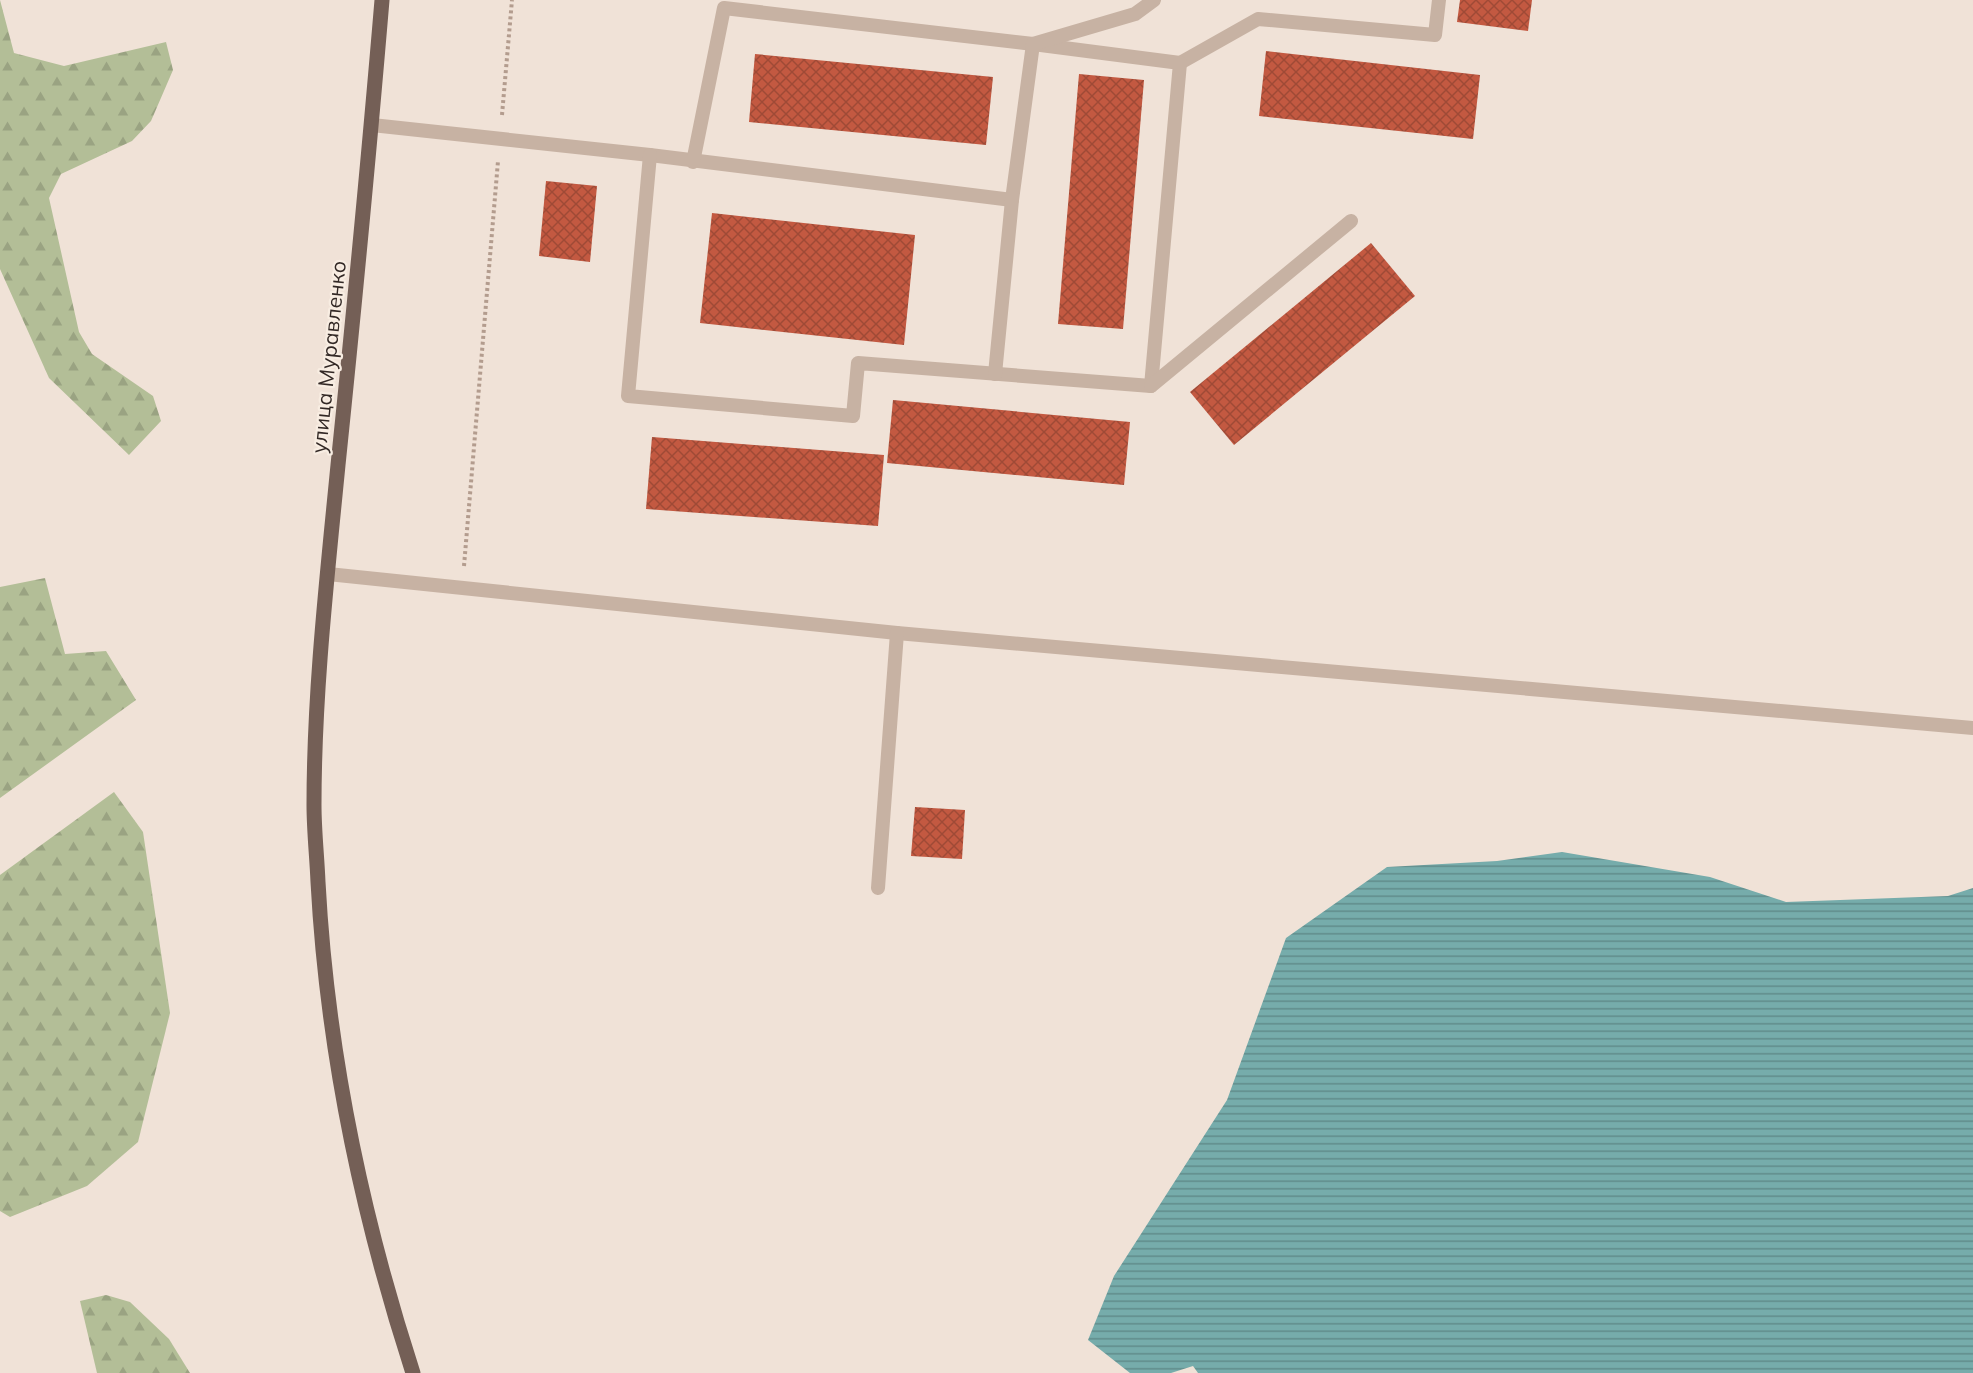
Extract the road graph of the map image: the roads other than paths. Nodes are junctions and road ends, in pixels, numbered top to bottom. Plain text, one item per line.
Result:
1 (382, 0) edge
2 (1154, 0) edge
3 (1439, 0) edge
4 (1032, 44) junction
5 (1180, 63) junction
6 (372, 126) junction
7 (650, 155) junction
8 (693, 162) junction
9 (1012, 200) junction
10 (1351, 221) dead end
11 (995, 374) junction
12 (1151, 386) junction
13 (328, 574) junction
14 (897, 633) junction
15 (1973, 728) edge
16 (878, 888) dead end
17 (413, 1373) edge

1 - 6 main road, улица Муравленко
2 - 4 lane
3 - 5 lane
4 - 5 lane
4 - 8 lane
4 - 9 lane
5 - 12 lane
6 - 7 lane
6 - 13 main road, улица Муравленко
7 - 8 lane
7 - 11 lane
8 - 9 lane
9 - 11 lane
10 - 12 lane
11 - 12 lane
13 - 14 lane
13 - 17 main road, улица Муравленко
14 - 15 lane
14 - 16 lane

